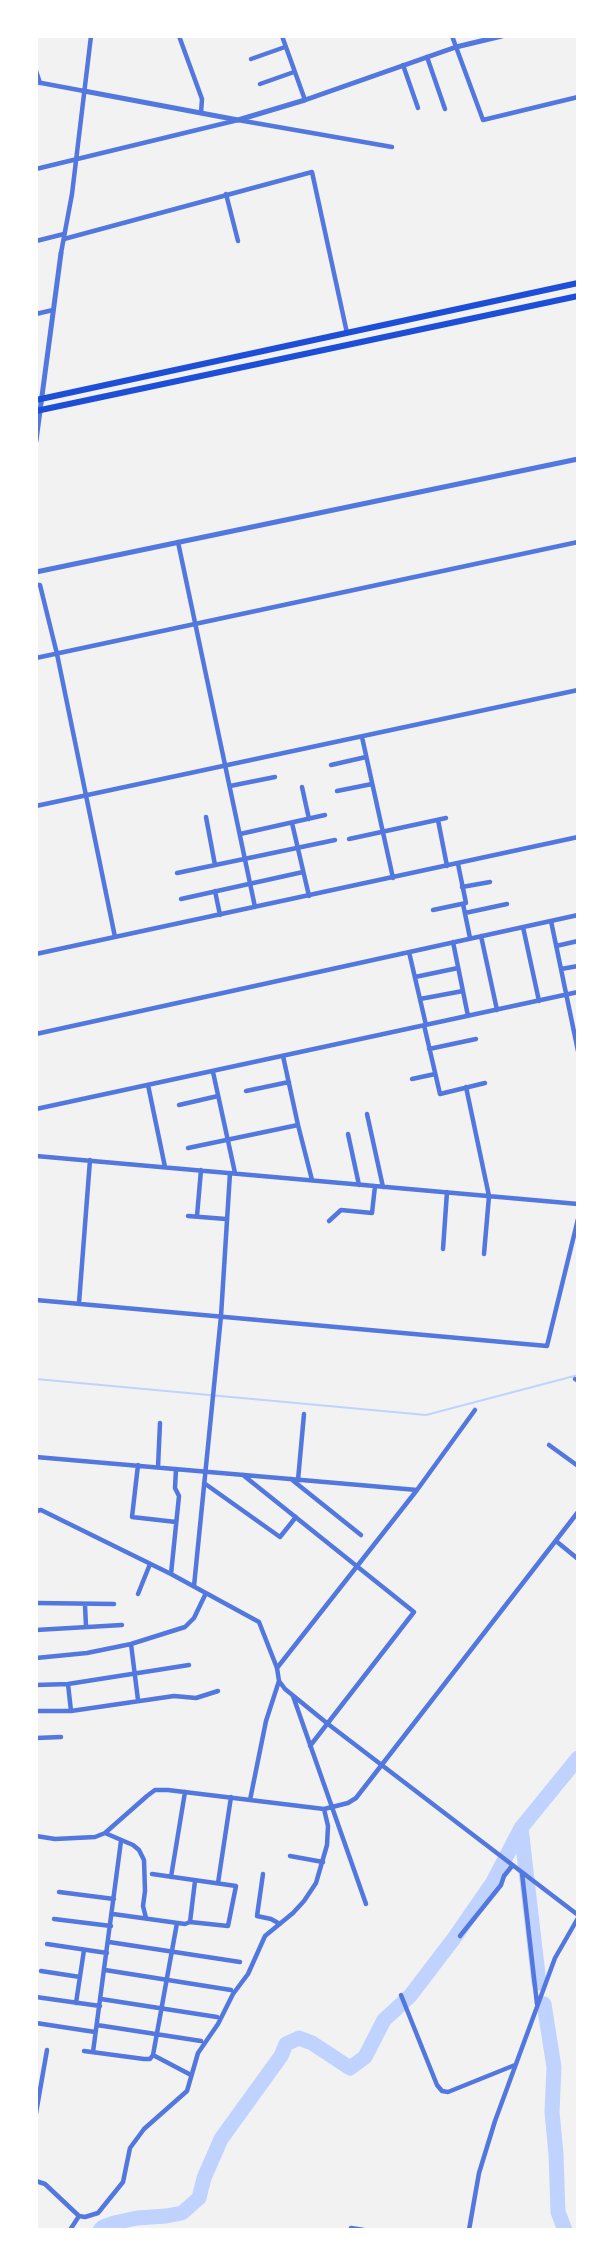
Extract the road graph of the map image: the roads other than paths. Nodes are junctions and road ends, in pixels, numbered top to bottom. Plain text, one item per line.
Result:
1 (91, 36) edge
2 (179, 36) edge
3 (282, 36) edge
4 (452, 36) edge
5 (502, 36) edge
6 (285, 47) junction
7 (456, 47) junction
8 (427, 57) junction
9 (251, 59) dead end
10 (403, 65) junction
11 (36, 71) edge
12 (294, 72) junction
13 (38, 82) edge
14 (260, 84) dead end
15 (84, 91) junction
16 (578, 97) edge
17 (305, 99) junction
18 (418, 108) dead end
19 (445, 109) dead end
20 (201, 113) junction
21 (238, 120) junction
22 (392, 147) dead end
23 (76, 158) junction
24 (36, 169) edge
25 (226, 194) junction
26 (64, 236) junction
27 (36, 241) edge
28 (238, 241) dead end
29 (61, 253) joint
30 (578, 283) edge
31 (578, 296) edge
32 (53, 310) junction
33 (36, 314) edge
34 (347, 333) junction
35 (39, 400) edge
36 (38, 410) edge
37 (36, 441) edge
38 (578, 459) edge
39 (178, 542) junction
40 (578, 542) edge
41 (36, 572) edge
42 (36, 585) edge
43 (194, 625) junction
44 (57, 654) junction
45 (36, 658) edge
46 (578, 690) edge
47 (362, 737) junction
48 (366, 757) junction
49 (225, 765) junction
50 (331, 765) dead end
51 (275, 777) dead end
52 (372, 784) junction
53 (230, 786) junction
54 (302, 787) dead end
55 (337, 791) dead end
56 (85, 795) junction
57 (36, 806) edge
58 (325, 815) dead end
59 (206, 817) dead end
60 (446, 818) dead end
61 (309, 819) junction
62 (438, 820) junction
63 (292, 823) junction
64 (383, 832) junction
65 (240, 834) junction
66 (578, 837) edge
67 (349, 839) dead end
68 (335, 840) dead end
69 (298, 847) junction
70 (246, 859) junction
71 (458, 864) junction
72 (215, 865) junction
73 (447, 866) junction
74 (303, 872) junction
75 (177, 873) dead end
76 (393, 878) junction
77 (490, 882) dead end
78 (250, 883) junction
79 (462, 887) junction
80 (215, 891) junction
81 (309, 896) junction
82 (181, 899) dead end
83 (464, 904) junction
84 (507, 904) dead end
85 (255, 908) junction
86 (433, 910) dead end
87 (465, 913) junction
88 (220, 915) junction
89 (578, 915) edge
90 (551, 921) junction
91 (523, 927) junction
92 (481, 936) junction
93 (115, 937) junction
94 (470, 938) junction
95 (578, 941) edge
96 (453, 942) junction
97 (556, 946) junction
98 (409, 952) junction
99 (36, 954) edge
100 (578, 966) edge
101 (458, 968) junction
102 (561, 969) junction
103 (415, 977) junction
104 (463, 991) junction
105 (578, 992) edge
106 (566, 994) junction
107 (420, 999) junction
108 (539, 1001) junction
109 (497, 1010) junction
110 (468, 1016) junction
111 (578, 1019) edge
112 (572, 1021) junction
113 (425, 1025) junction
114 (36, 1034) edge
115 (476, 1039) dead end
116 (429, 1049) junction
117 (578, 1051) edge
118 (283, 1056) junction
119 (213, 1072) junction
120 (435, 1074) junction
121 (412, 1079) dead end
122 (289, 1082) junction
123 (485, 1083) dead end
124 (148, 1085) junction
125 (466, 1087) junction
126 (246, 1091) dead end
127 (218, 1096) junction
128 (179, 1105) dead end
129 (36, 1109) edge
130 (367, 1114) dead end
131 (298, 1125) junction
132 (348, 1134) dead end
133 (228, 1139) junction
134 (188, 1148) dead end
135 (36, 1156) edge
136 (90, 1160) junction
137 (165, 1167) junction
138 (201, 1170) junction
139 (232, 1173) junction
140 (312, 1180) junction
141 (359, 1185) junction
142 (375, 1186) junction
143 (383, 1187) junction
144 (447, 1192) junction
145 (489, 1196) junction
146 (578, 1204) edge
147 (188, 1216) dead end
148 (197, 1216) junction
149 (578, 1219) edge
150 (226, 1220) junction
151 (329, 1221) dead end
152 (577, 1230) edge
153 (444, 1233) junction
154 (452, 1234) dead end
155 (443, 1249) dead end
156 (484, 1254) dead end
157 (569, 1254) junction
158 (578, 1255) edge
159 (36, 1299) edge
160 (79, 1303) junction
161 (221, 1316) junction
162 (475, 1410) dead end
163 (304, 1414) dead end
164 (160, 1423) dead end
165 (549, 1445) dead end
166 (36, 1456) edge
167 (138, 1465) junction
168 (578, 1466) edge
169 (158, 1467) junction
170 (176, 1469) junction
171 (205, 1472) junction
172 (243, 1475) junction
173 (291, 1479) junction
174 (298, 1480) junction
175 (204, 1483) junction
176 (417, 1490) junction
177 (36, 1511) edge
178 (578, 1512) edge
179 (296, 1517) junction
180 (176, 1522) junction
181 (361, 1535) dead end
182 (555, 1543) junction
183 (578, 1559) edge
184 (150, 1564) junction
185 (356, 1565) junction
186 (171, 1574) junction
187 (194, 1586) junction
188 (138, 1593) dead end
189 (206, 1593) junction
190 (36, 1603) edge
191 (114, 1604) dead end
192 (85, 1605) junction
193 (122, 1625) dead end
194 (86, 1627) junction
195 (36, 1630) edge
196 (130, 1644) junction
197 (36, 1658) edge
198 (189, 1665) dead end
199 (277, 1668) junction
200 (134, 1673) junction
201 (279, 1681) junction
202 (68, 1684) junction
203 (36, 1685) edge
204 (218, 1691) dead end
205 (293, 1696) junction
206 (138, 1700) junction
207 (36, 1711) edge
208 (71, 1711) junction
209 (328, 1724) junction
210 (61, 1737) dead end
211 (36, 1738) edge
212 (310, 1746) junction
213 (381, 1766) junction
214 (185, 1792) junction
215 (231, 1797) junction
216 (250, 1800) junction
217 (331, 1808) junction
218 (324, 1809) junction
219 (105, 1833) junction
220 (36, 1836) edge
221 (121, 1841) junction
222 (290, 1856) dead end
223 (323, 1862) junction
224 (511, 1866) junction
225 (152, 1874) dead end
226 (263, 1874) dead end
227 (523, 1874) junction
228 (171, 1877) junction
229 (195, 1881) junction
230 (218, 1883) junction
231 (59, 1892) dead end
232 (114, 1899) junction
233 (366, 1904) dead end
234 (112, 1914) junction
235 (578, 1917) edge
236 (54, 1918) dead end
237 (146, 1918) junction
238 (190, 1922) junction
239 (177, 1923) junction
240 (280, 1924) junction
241 (111, 1926) junction
242 (460, 1936) dead end
243 (109, 1942) junction
244 (47, 1944) dead end
245 (84, 1950) junction
246 (172, 1952) junction
247 (107, 1953) junction
248 (240, 1962) dead end
249 (105, 1970) junction
250 (41, 1971) dead end
251 (80, 1977) junction
252 (167, 1979) junction
253 (231, 1990) dead end
254 (401, 1995) dead end
255 (36, 1997) edge
256 (101, 1998) junction
257 (76, 2003) junction
258 (100, 2006) junction
259 (537, 2006) junction
260 (162, 2008) junction
261 (217, 2017) dead end
262 (36, 2024) edge
263 (97, 2025) junction
264 (95, 2032) junction
265 (158, 2035) junction
266 (201, 2042) dead end
267 (47, 2050) dead end
268 (84, 2051) dead end
269 (93, 2052) junction
270 (153, 2055) junction
271 (515, 2066) junction
272 (191, 2075) junction
273 (36, 2076) edge
274 (42, 2077) junction
275 (36, 2109) edge
276 (36, 2181) edge
277 (79, 2216) junction
278 (351, 2228) dead end
279 (70, 2230) edge
280 (364, 2230) edge
281 (469, 2230) edge

1 - 15 street
2 - 20 street
3 - 6 street
4 - 7 street
5 - 7 street
6 - 9 street
6 - 12 street
7 - 8 street
7 - 16 street
8 - 10 street
8 - 19 street
10 - 17 street
10 - 18 street
11 - 13 street
12 - 14 street
12 - 17 street
13 - 15 street
15 - 20 street
15 - 23 street
17 - 21 street
20 - 21 street
21 - 22 street
21 - 23 street
23 - 24 street
23 - 26 street
25 - 26 street
25 - 28 street
25 - 34 street
26 - 27 street
26 - 29 street
29 - 32 street
30 - 34 main road
31 - 36 main road
32 - 33 street
32 - 35 street
34 - 35 main road
35 - 36 street
36 - 37 street
38 - 39 street
39 - 41 street
39 - 43 street
40 - 43 street
42 - 44 street
43 - 44 street
43 - 49 street
44 - 45 street
44 - 56 street
46 - 47 street
47 - 48 street
47 - 49 street
48 - 50 street
48 - 52 street
49 - 53 street
49 - 56 street
51 - 53 street
52 - 55 street
52 - 64 street
53 - 65 street
54 - 61 street
56 - 57 street
56 - 93 street
58 - 61 street
59 - 72 street
60 - 62 street
61 - 63 street
62 - 64 street
62 - 73 street
63 - 65 street
63 - 69 street
64 - 67 street
64 - 76 street
65 - 70 street
66 - 71 street
68 - 69 street
69 - 70 street
69 - 74 street
70 - 72 street
70 - 78 street
71 - 73 street
71 - 79 street
72 - 75 street
73 - 76 street
74 - 78 street
74 - 81 street
76 - 81 street
77 - 79 street
78 - 80 street
78 - 85 street
79 - 83 street
80 - 82 street
80 - 88 street
81 - 85 street
83 - 86 street
83 - 87 street
84 - 87 street
85 - 88 street
87 - 94 street
88 - 93 street
89 - 90 street
90 - 91 street
90 - 97 street
91 - 92 street
91 - 108 street
92 - 94 street
92 - 109 street
93 - 99 street
94 - 96 street
95 - 97 street
96 - 98 street
96 - 101 street
97 - 102 street
98 - 103 street
98 - 114 street
100 - 102 street
101 - 103 street
101 - 104 street
102 - 106 street
103 - 107 street
104 - 107 street
104 - 110 street
105 - 106 street
106 - 108 street
106 - 112 street
107 - 113 street
108 - 109 street
109 - 110 street
110 - 113 street
111 - 112 street
112 - 117 street
113 - 116 street
113 - 118 street
115 - 116 street
116 - 120 street
118 - 119 street
118 - 122 street
119 - 124 street
119 - 127 street
120 - 121 street
120 - 125 street
122 - 126 street
122 - 131 street
123 - 125 street
124 - 129 street
124 - 137 street
125 - 145 street
127 - 128 street
127 - 133 street
130 - 143 street
131 - 133 street
131 - 140 street
132 - 141 street
133 - 134 street
133 - 139 street
135 - 136 street
136 - 137 street
136 - 160 street
137 - 138 street
138 - 139 street
138 - 148 street
139 - 140 street
139 - 150 street
140 - 141 street
141 - 142 street
142 - 143 street
142 - 151 street
143 - 144 street
144 - 145 street
144 - 153 street
145 - 146 street
145 - 156 street
147 - 148 street
148 - 150 street
149 - 152 street
150 - 161 street
152 - 157 street
153 - 154 street
153 - 155 street
157 - 158 street
157 - 161 street
159 - 160 street
160 - 161 street
161 - 171 street
162 - 176 street
163 - 174 street
164 - 169 street
165 - 168 street
166 - 167 street
167 - 169 street
167 - 180 street
169 - 170 street
170 - 171 street
170 - 180 street
171 - 172 street
171 - 175 street
172 - 173 street
172 - 179 street
173 - 174 street
173 - 181 street
174 - 176 street
175 - 179 street
175 - 187 street
176 - 185 street
177 - 184 street
178 - 182 street
179 - 185 street
180 - 186 street
182 - 183 street
182 - 213 street
184 - 186 street
184 - 188 street
185 - 199 street
185 - 209 street
186 - 187 street
187 - 189 street
189 - 196 street
189 - 199 street
190 - 192 street
191 - 192 street
192 - 194 street
193 - 194 street
194 - 195 street
196 - 197 street
196 - 200 street
198 - 200 street
199 - 201 street
200 - 202 street
200 - 206 street
201 - 205 street
201 - 216 street
202 - 203 street
202 - 208 street
204 - 206 street
205 - 209 street
205 - 212 street
206 - 208 street
207 - 208 street
209 - 212 street
209 - 213 street
210 - 211 street
212 - 217 street
213 - 217 street
213 - 224 street
214 - 215 street
214 - 219 street
214 - 228 street
215 - 216 street
215 - 230 street
216 - 218 street
217 - 218 street
217 - 233 street
218 - 223 street
219 - 220 street
219 - 221 street
221 - 232 street
221 - 237 street
222 - 223 street
223 - 240 street
224 - 227 street
224 - 242 street
225 - 228 street
226 - 240 street
227 - 235 street
227 - 259 street
228 - 229 street
229 - 230 street
229 - 238 street
230 - 238 street
231 - 232 street
232 - 234 street
234 - 237 street
234 - 241 street
235 - 259 street
236 - 241 street
237 - 239 street
238 - 239 street
239 - 246 street
240 - 272 street
241 - 243 street
243 - 246 street
243 - 247 street
244 - 245 street
245 - 247 street
245 - 251 street
246 - 248 street
246 - 252 street
247 - 249 street
249 - 252 street
249 - 256 street
250 - 251 street
251 - 257 street
252 - 253 street
252 - 260 street
254 - 271 street
255 - 257 street
256 - 258 street
256 - 260 street
257 - 258 street
258 - 263 street
259 - 271 street
260 - 261 street
260 - 265 street
262 - 264 street
263 - 264 street
263 - 265 street
264 - 269 street
265 - 266 street
265 - 270 street
267 - 274 street
268 - 269 street
269 - 270 street
270 - 272 street
271 - 281 street
272 - 277 street
273 - 274 street
274 - 275 street
276 - 277 street
277 - 279 street
278 - 280 street

